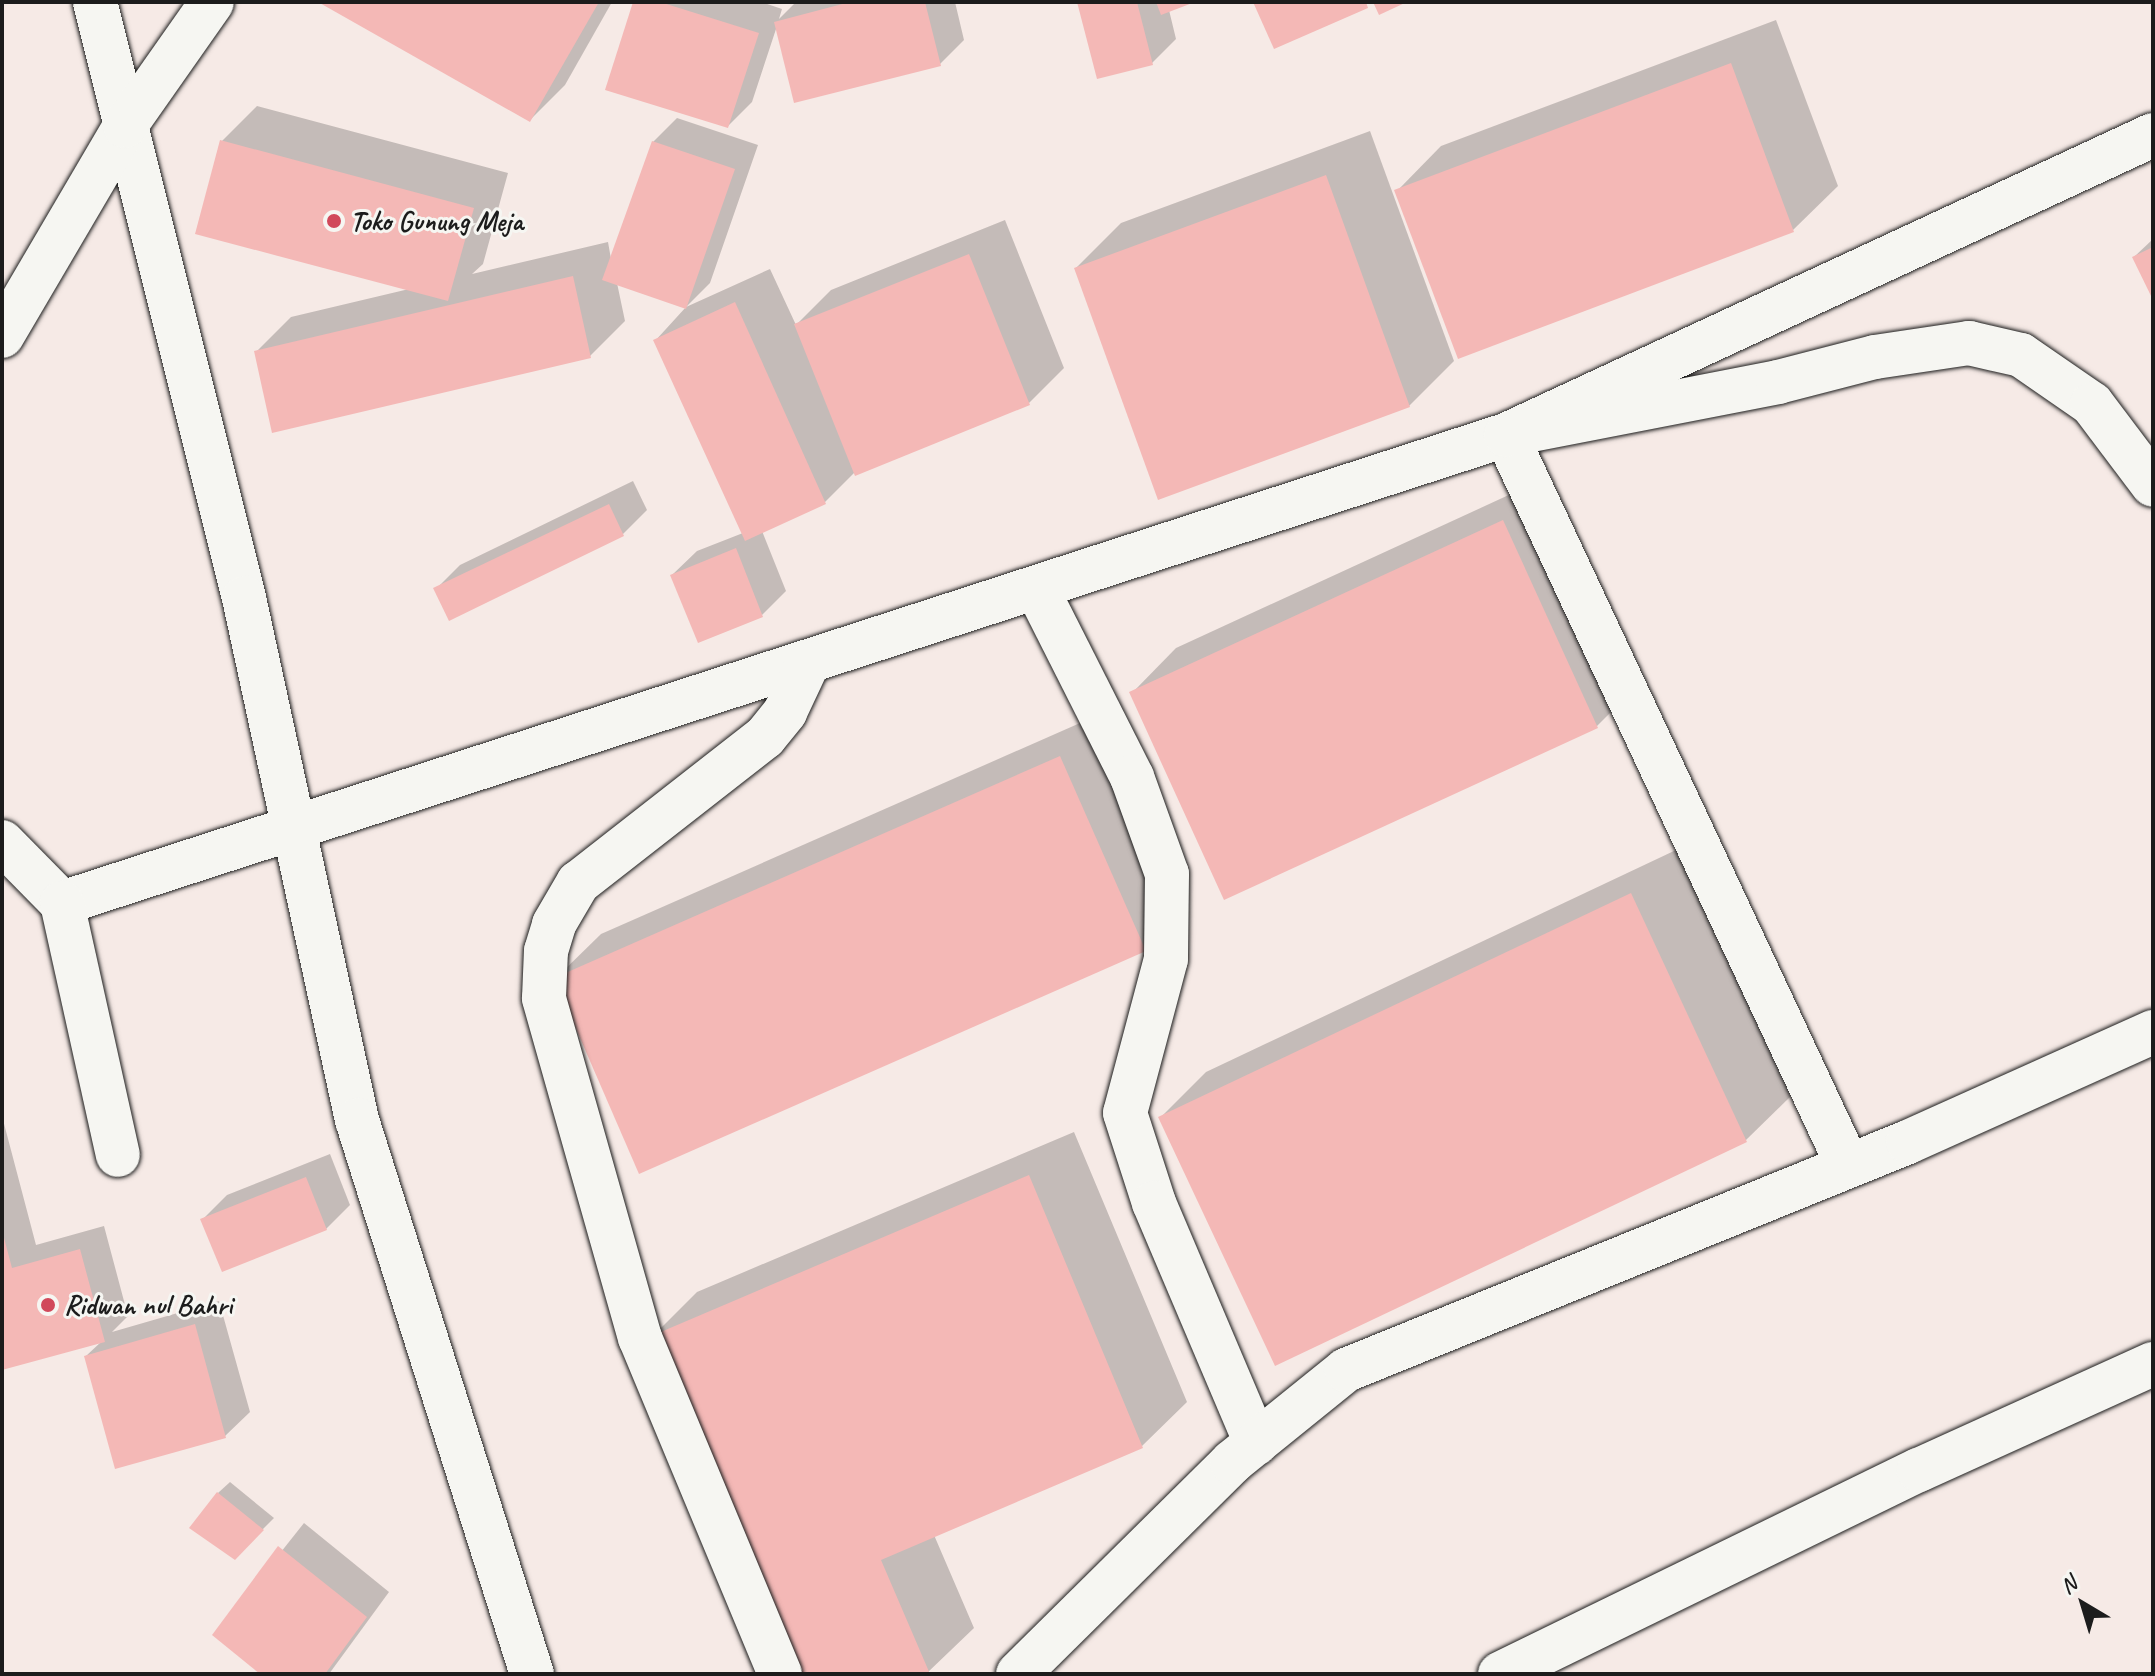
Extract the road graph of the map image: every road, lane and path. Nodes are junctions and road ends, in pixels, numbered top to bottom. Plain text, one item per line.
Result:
1 (95, 2) edge
2 (212, 2) edge
3 (125, 126) junction
4 (2153, 135) edge
5 (2, 336) edge
6 (1506, 435) junction
7 (2153, 485) edge
8 (1037, 589) junction
9 (808, 663) junction
10 (296, 831) junction
11 (2, 842) edge
12 (62, 903) junction
13 (2153, 1032) edge
14 (118, 1155) dead end
15 (1848, 1166) junction
16 (2153, 1364) edge
17 (1256, 1443) junction
18 (532, 1674) edge
19 (780, 1674) edge
20 (1018, 1674) edge
21 (1500, 1674) edge

1 - 3 street
2 - 3 street
3 - 5 street
3 - 10 street
4 - 6 street
6 - 7 street
6 - 8 street
6 - 15 street
8 - 9 street
8 - 17 street
9 - 10 street
9 - 19 street
10 - 12 street
10 - 18 street
11 - 12 street
12 - 14 street
13 - 15 street
15 - 17 street
16 - 21 street
17 - 20 street

